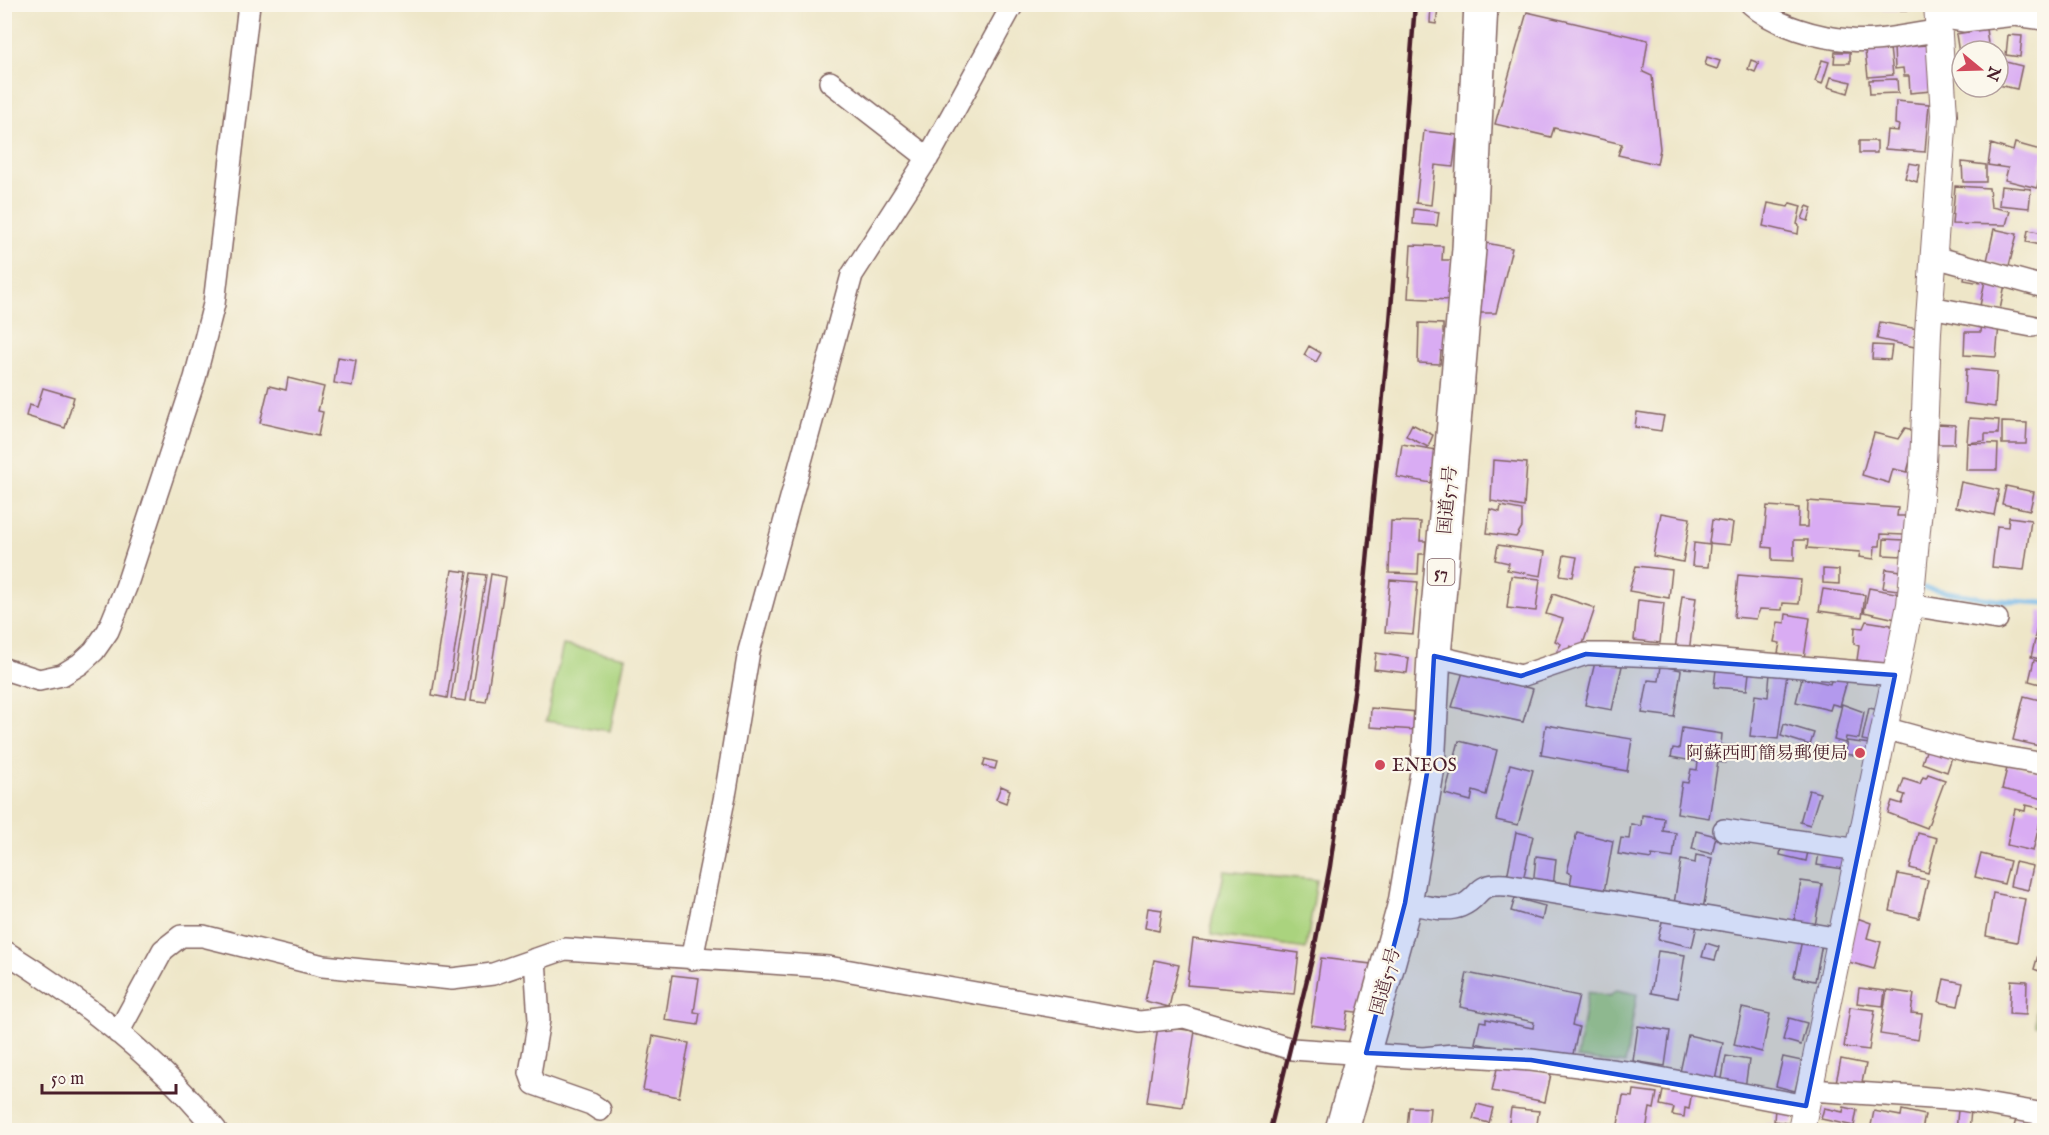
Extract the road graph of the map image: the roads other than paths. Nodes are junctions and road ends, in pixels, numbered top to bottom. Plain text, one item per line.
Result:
1 (249, 4) edge
2 (1013, 4) edge
3 (1481, 4) edge
4 (1751, 4) edge
5 (1937, 18) edge
6 (2044, 19) edge
7 (830, 82) dead end
8 (928, 158) junction
9 (1935, 257) junction
10 (2044, 287) edge
11 (1930, 307) junction
12 (2032, 326) dead end
13 (1910, 605) junction
14 (1997, 619) dead end
15 (1434, 656) junction
16 (4, 669) edge
17 (1895, 675) junction
18 (1884, 728) junction
19 (2044, 764) edge
20 (1724, 830) dead end
21 (1859, 850) junction
22 (1406, 903) junction
23 (1841, 939) junction
24 (4, 951) edge
25 (535, 959) junction
26 (692, 959) junction
27 (118, 1033) junction
28 (1366, 1053) junction
29 (1808, 1098) junction
30 (600, 1110) dead end
31 (2044, 1114) edge
32 (216, 1131) edge
33 (1342, 1131) edge
34 (1801, 1131) edge

1 - 16 street
2 - 8 street
3 - 15 highway, 国道57号 / 57
4 - 5 street
5 - 6 street
5 - 9 street
7 - 8 street
8 - 26 street
9 - 10 street
9 - 11 street
11 - 12 street
11 - 13 street
13 - 14 street
13 - 17 street
15 - 17 street
15 - 22 highway, 国道57号 / 57
17 - 18 street
18 - 19 street
18 - 21 street
20 - 21 street
21 - 23 street
22 - 23 street
22 - 28 highway, 国道57号 / 57
23 - 29 street
24 - 27 street
25 - 26 street
25 - 27 street
25 - 30 street
26 - 28 street
27 - 32 street
28 - 29 street
28 - 33 highway, 国道57号 / 57
29 - 31 street
29 - 34 street

